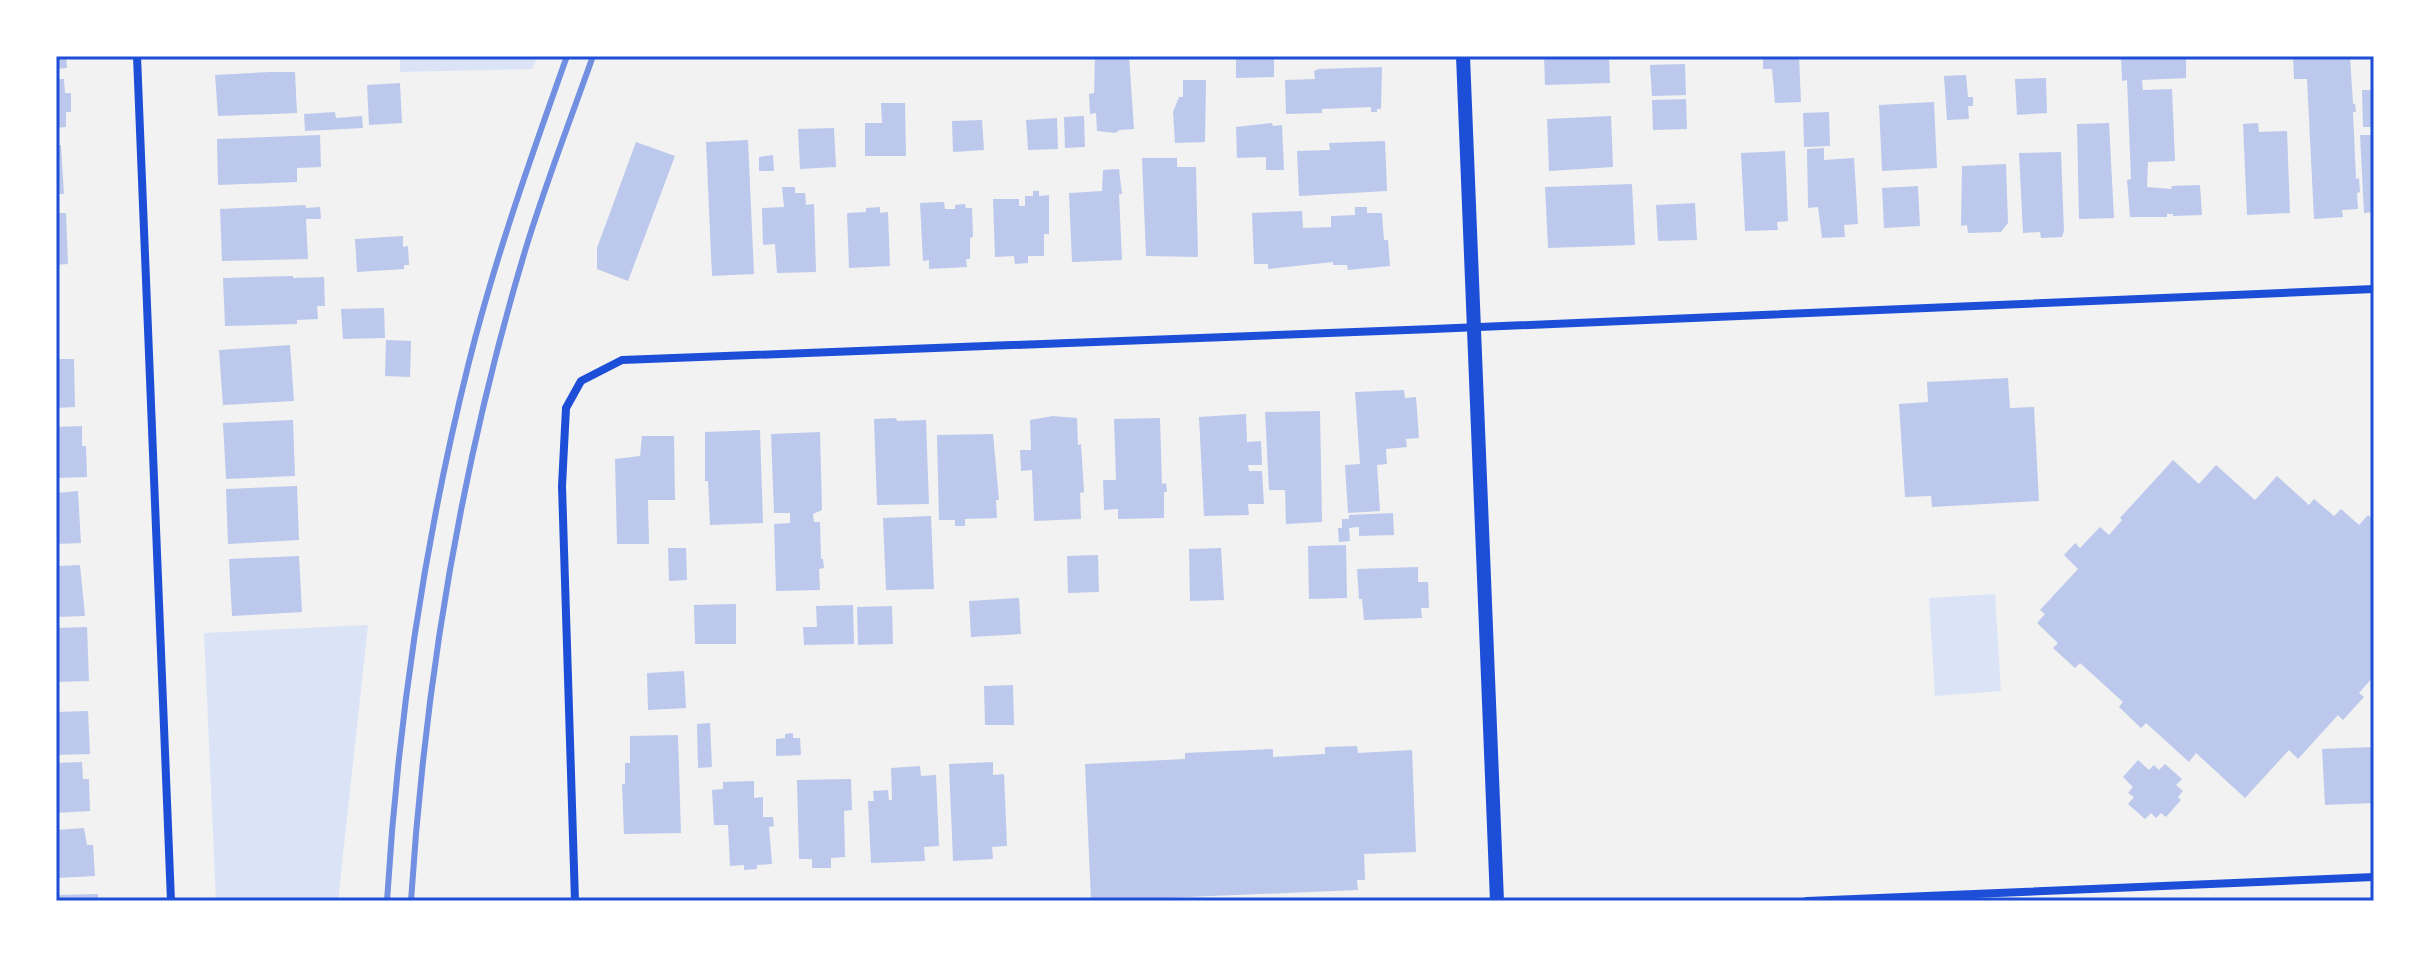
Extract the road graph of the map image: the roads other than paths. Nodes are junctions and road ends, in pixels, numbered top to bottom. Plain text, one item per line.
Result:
1 (137, 56) edge
2 (1463, 56) edge
3 (2374, 289) edge
4 (1475, 327) junction
5 (2374, 877) edge
6 (171, 901) edge
7 (575, 901) edge
8 (1497, 901) edge
9 (1807, 901) edge

1 - 6 street
2 - 4 street
3 - 4 street
4 - 7 street
4 - 8 street
5 - 9 street

